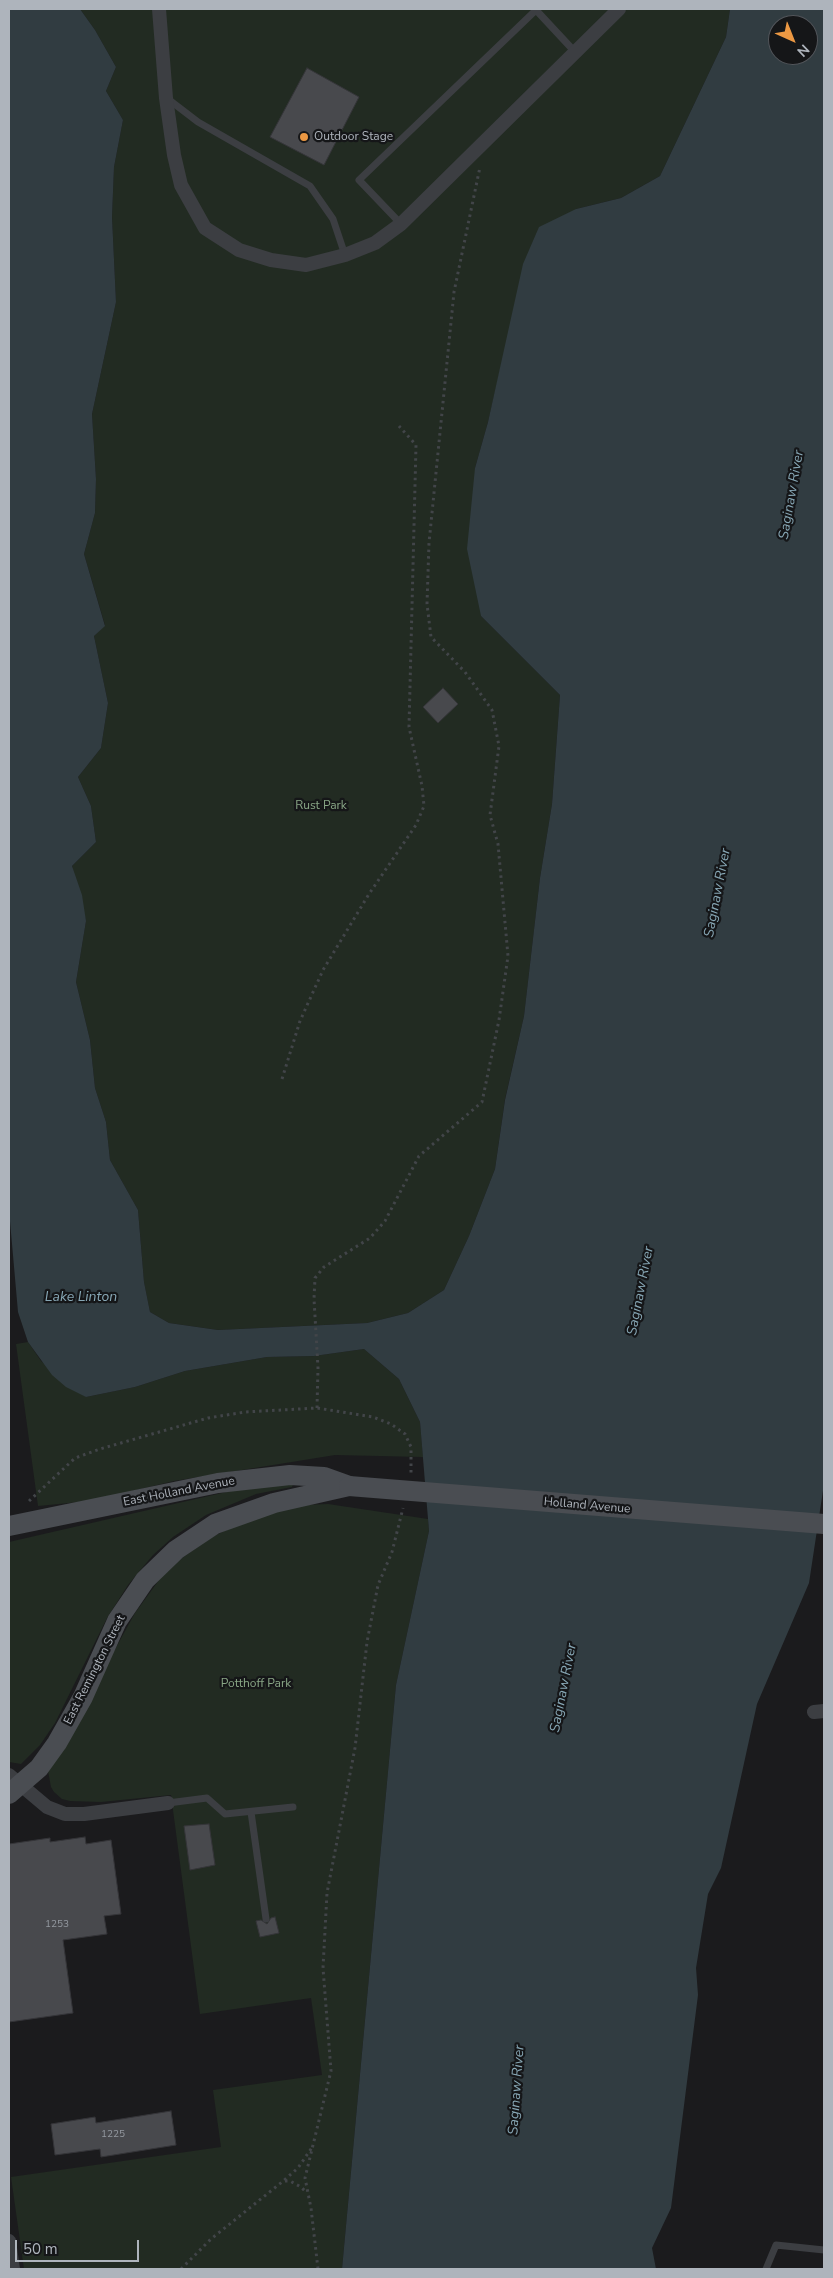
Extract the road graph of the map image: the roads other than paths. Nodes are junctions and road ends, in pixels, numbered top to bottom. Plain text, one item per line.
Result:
1 (159, 9) edge
2 (619, 9) edge
3 (576, 53) junction
4 (166, 98) junction
5 (401, 224) junction
6 (345, 255) junction
7 (350, 1486) junction
8 (824, 1524) edge
9 (9, 1526) edge
10 (13, 1785) edge
11 (168, 1802) joint
12 (293, 1807) dead end
13 (252, 1812) junction
14 (266, 1919) dead end
15 (9, 2241) edge
16 (824, 2250) edge
17 (13, 2269) edge
18 (766, 2269) edge

1 - 4 street
2 - 3 street
3 - 5 street
3 - 5 lane
4 - 6 lane
4 - 6 street
5 - 6 street
7 - 8 main road, Holland Avenue, bridge
7 - 9 main road, East Holland Avenue
7 - 10 main road, East Remington Street
10 - 11 street
11 - 13 lane
12 - 13 lane
13 - 14 lane
15 - 17 street
16 - 18 lane

